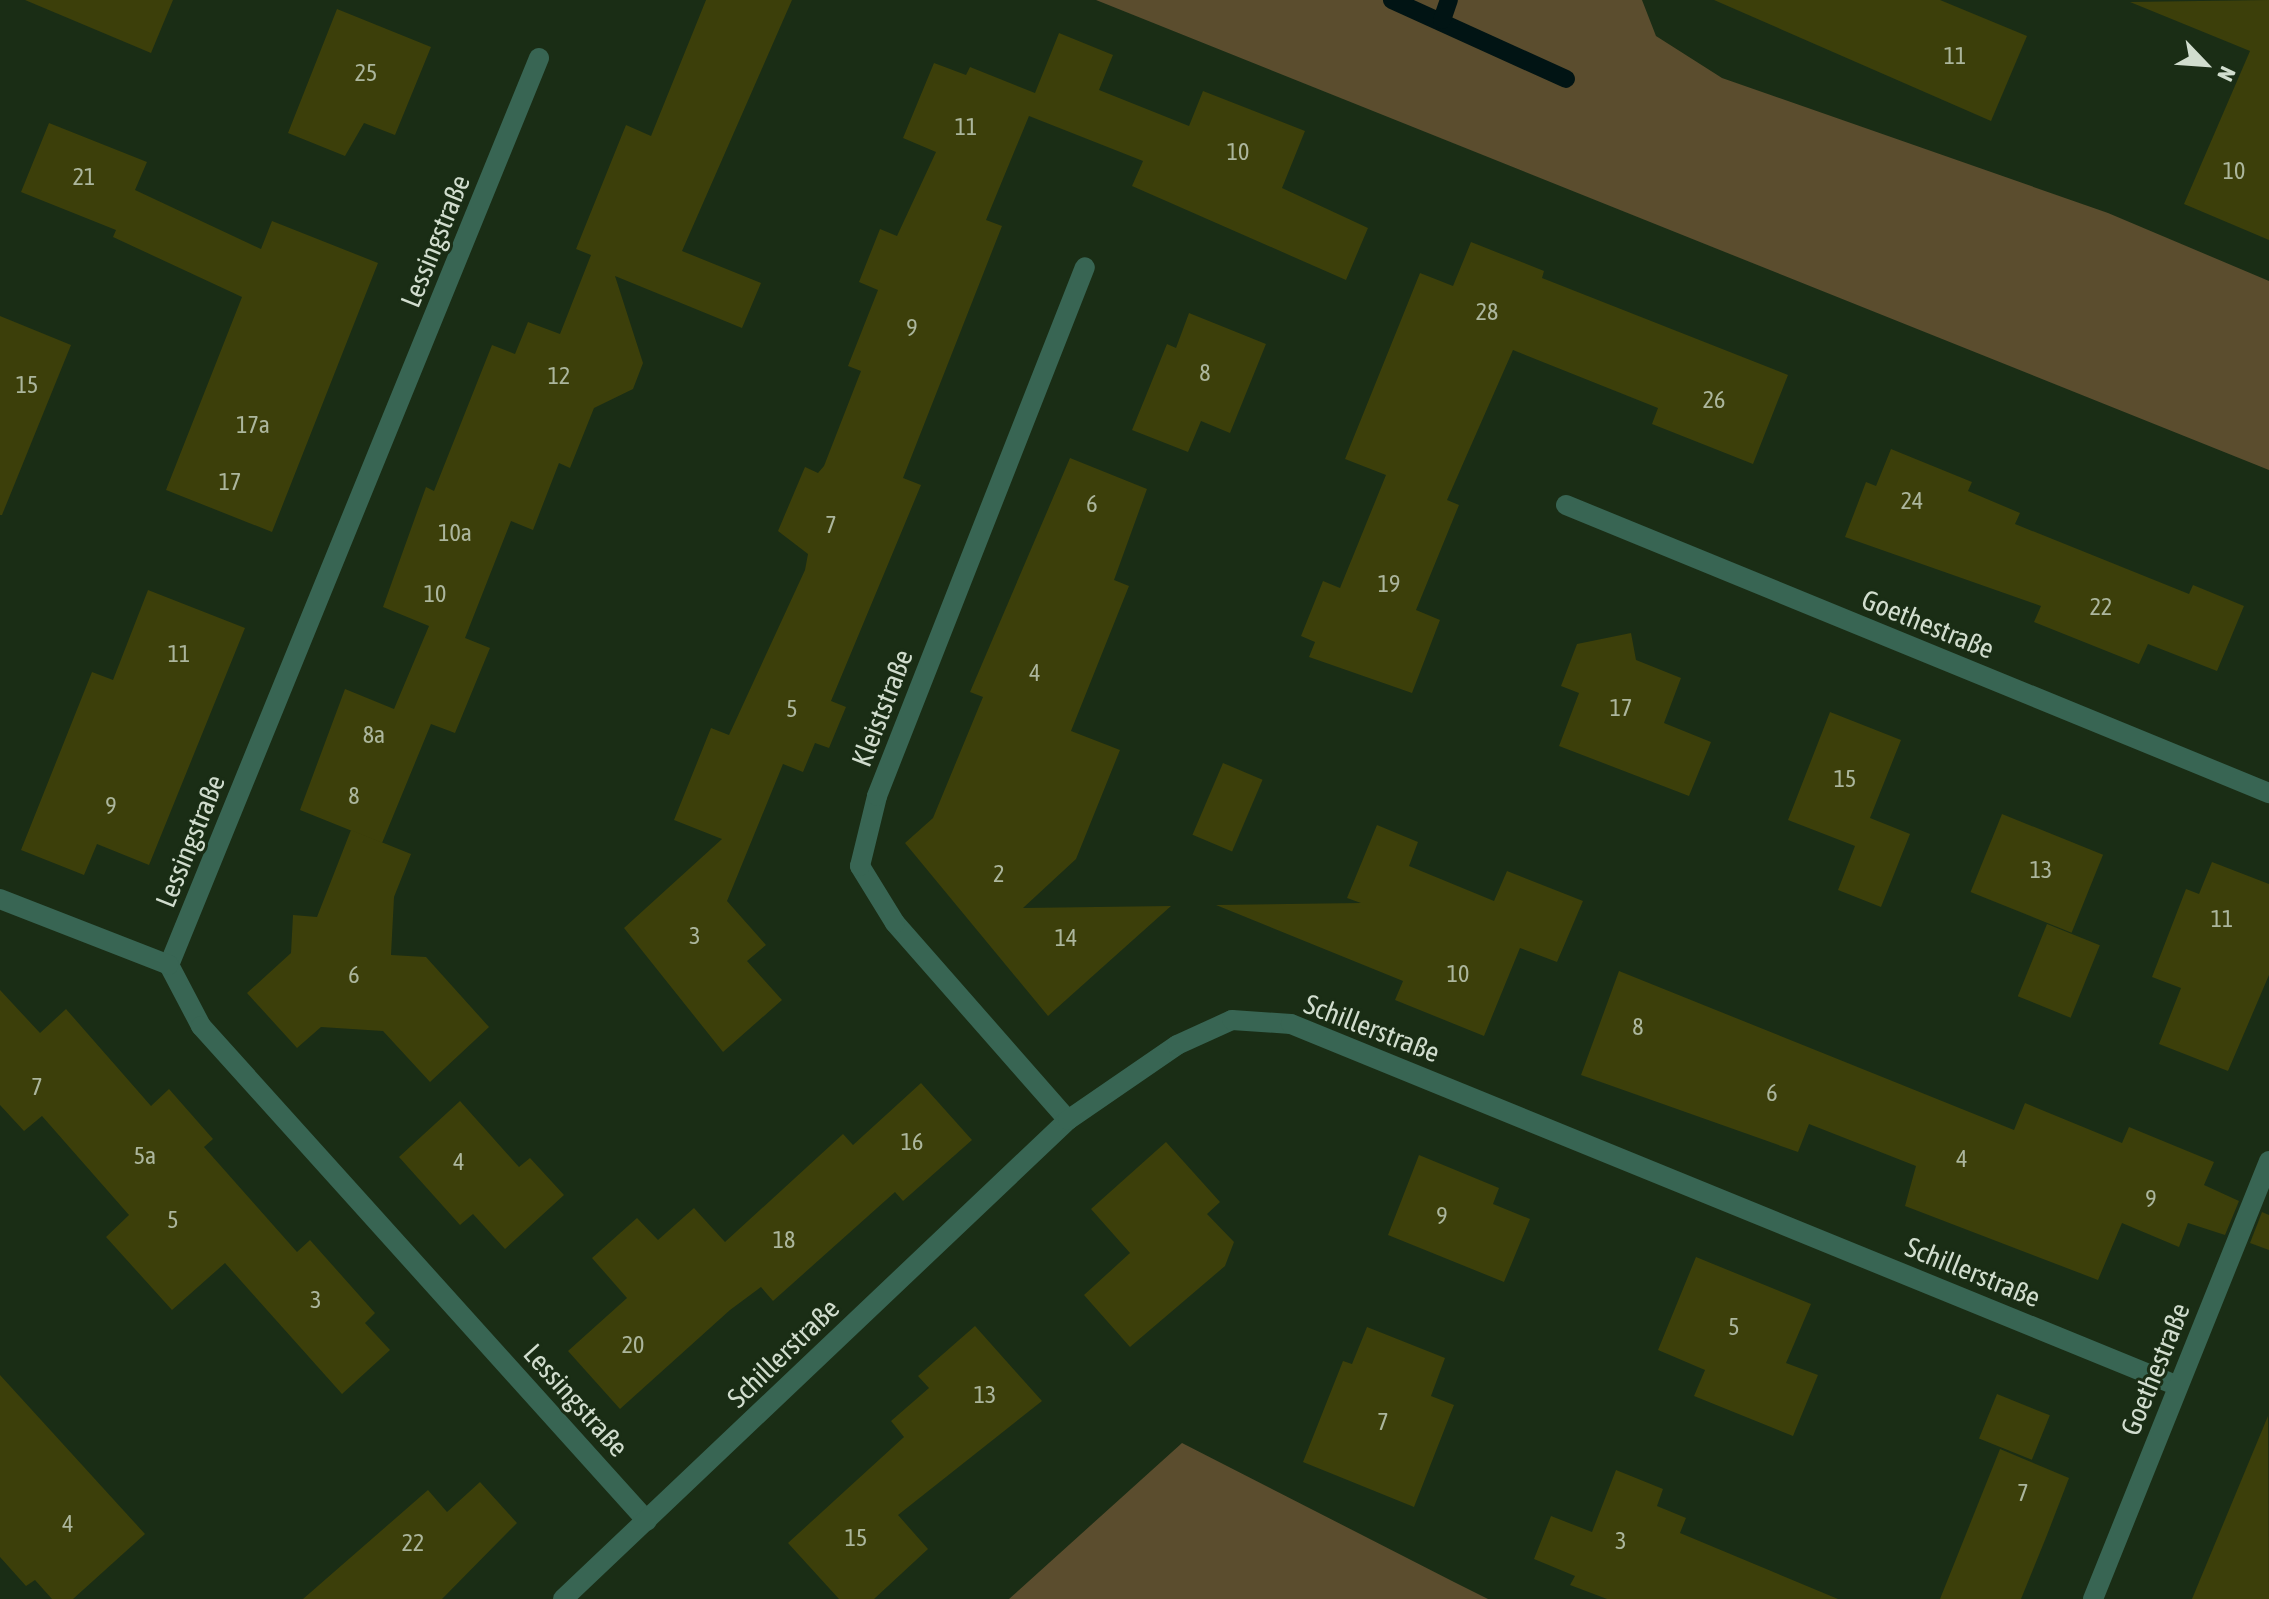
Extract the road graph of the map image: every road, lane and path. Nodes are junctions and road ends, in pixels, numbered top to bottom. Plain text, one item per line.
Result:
1 (539, 58) dead end
2 (1085, 267) dead end
3 (1566, 505) dead end
4 (2269, 793) edge
5 (0, 899) edge
6 (169, 965) junction
7 (1068, 1120) junction
8 (2269, 1161) edge
9 (2178, 1386) junction
10 (647, 1521) junction
11 (563, 1599) edge
12 (2093, 1599) edge

1 - 6 street, Lessingstraße
2 - 7 street, Kleiststraße
3 - 4 street, Goethestraße
5 - 6 street
6 - 10 street, Lessingstraße
7 - 9 street, Schillerstraße
7 - 10 street, Schillerstraße
8 - 9 street, Goethestraße
9 - 12 street, Goethestraße
10 - 11 street, Schillerstraße

